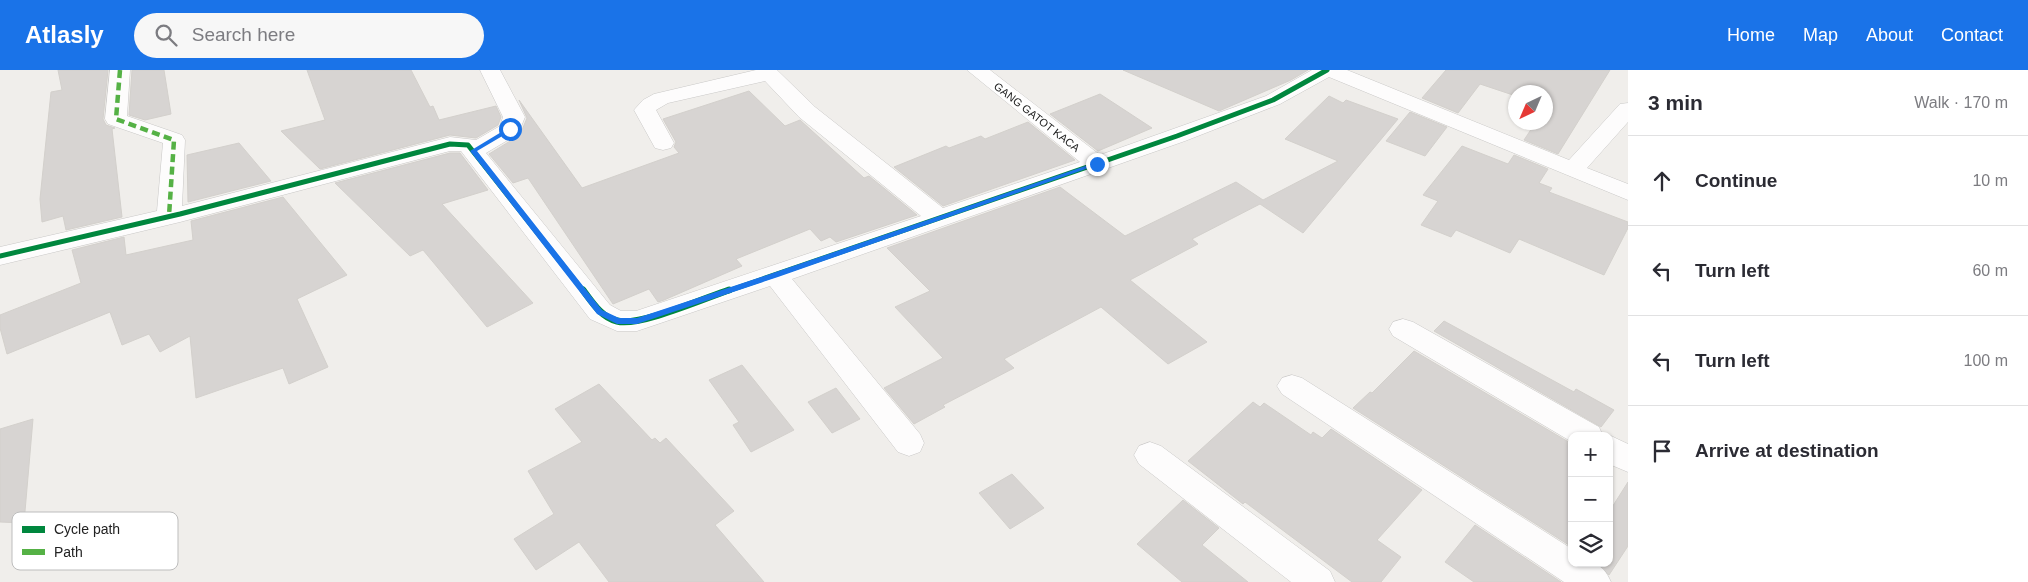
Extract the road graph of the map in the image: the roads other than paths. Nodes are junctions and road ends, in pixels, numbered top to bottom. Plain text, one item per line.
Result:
1 (120, 70) edge
2 (490, 70) edge
3 (977, 70) edge
4 (1328, 70) edge
5 (768, 72) edge
6 (1628, 109) edge
7 (664, 143) dead end
8 (474, 151) junction
9 (1097, 164) junction
10 (1573, 170) junction
11 (1628, 193) edge
12 (169, 216) junction
13 (941, 218) junction
14 (0, 256) edge
15 (775, 275) junction
16 (1403, 329) dead end
17 (1292, 386) dead end
18 (1581, 432) edge
19 (909, 442) dead end
20 (1613, 450) edge
21 (1150, 455) dead end
22 (1628, 459) edge
23 (1318, 582) edge
24 (1594, 582) edge

1 - 12 street
2 - 8 street
3 - 9 street, GANG GATOT KACA
4 - 9 street
4 - 10 street
5 - 7 street
5 - 13 street
6 - 10 street
8 - 12 street
8 - 15 street
9 - 13 street
10 - 11 street
12 - 14 street
13 - 15 street
15 - 19 street
16 - 18 street
17 - 24 street
20 - 22 street
21 - 23 street

